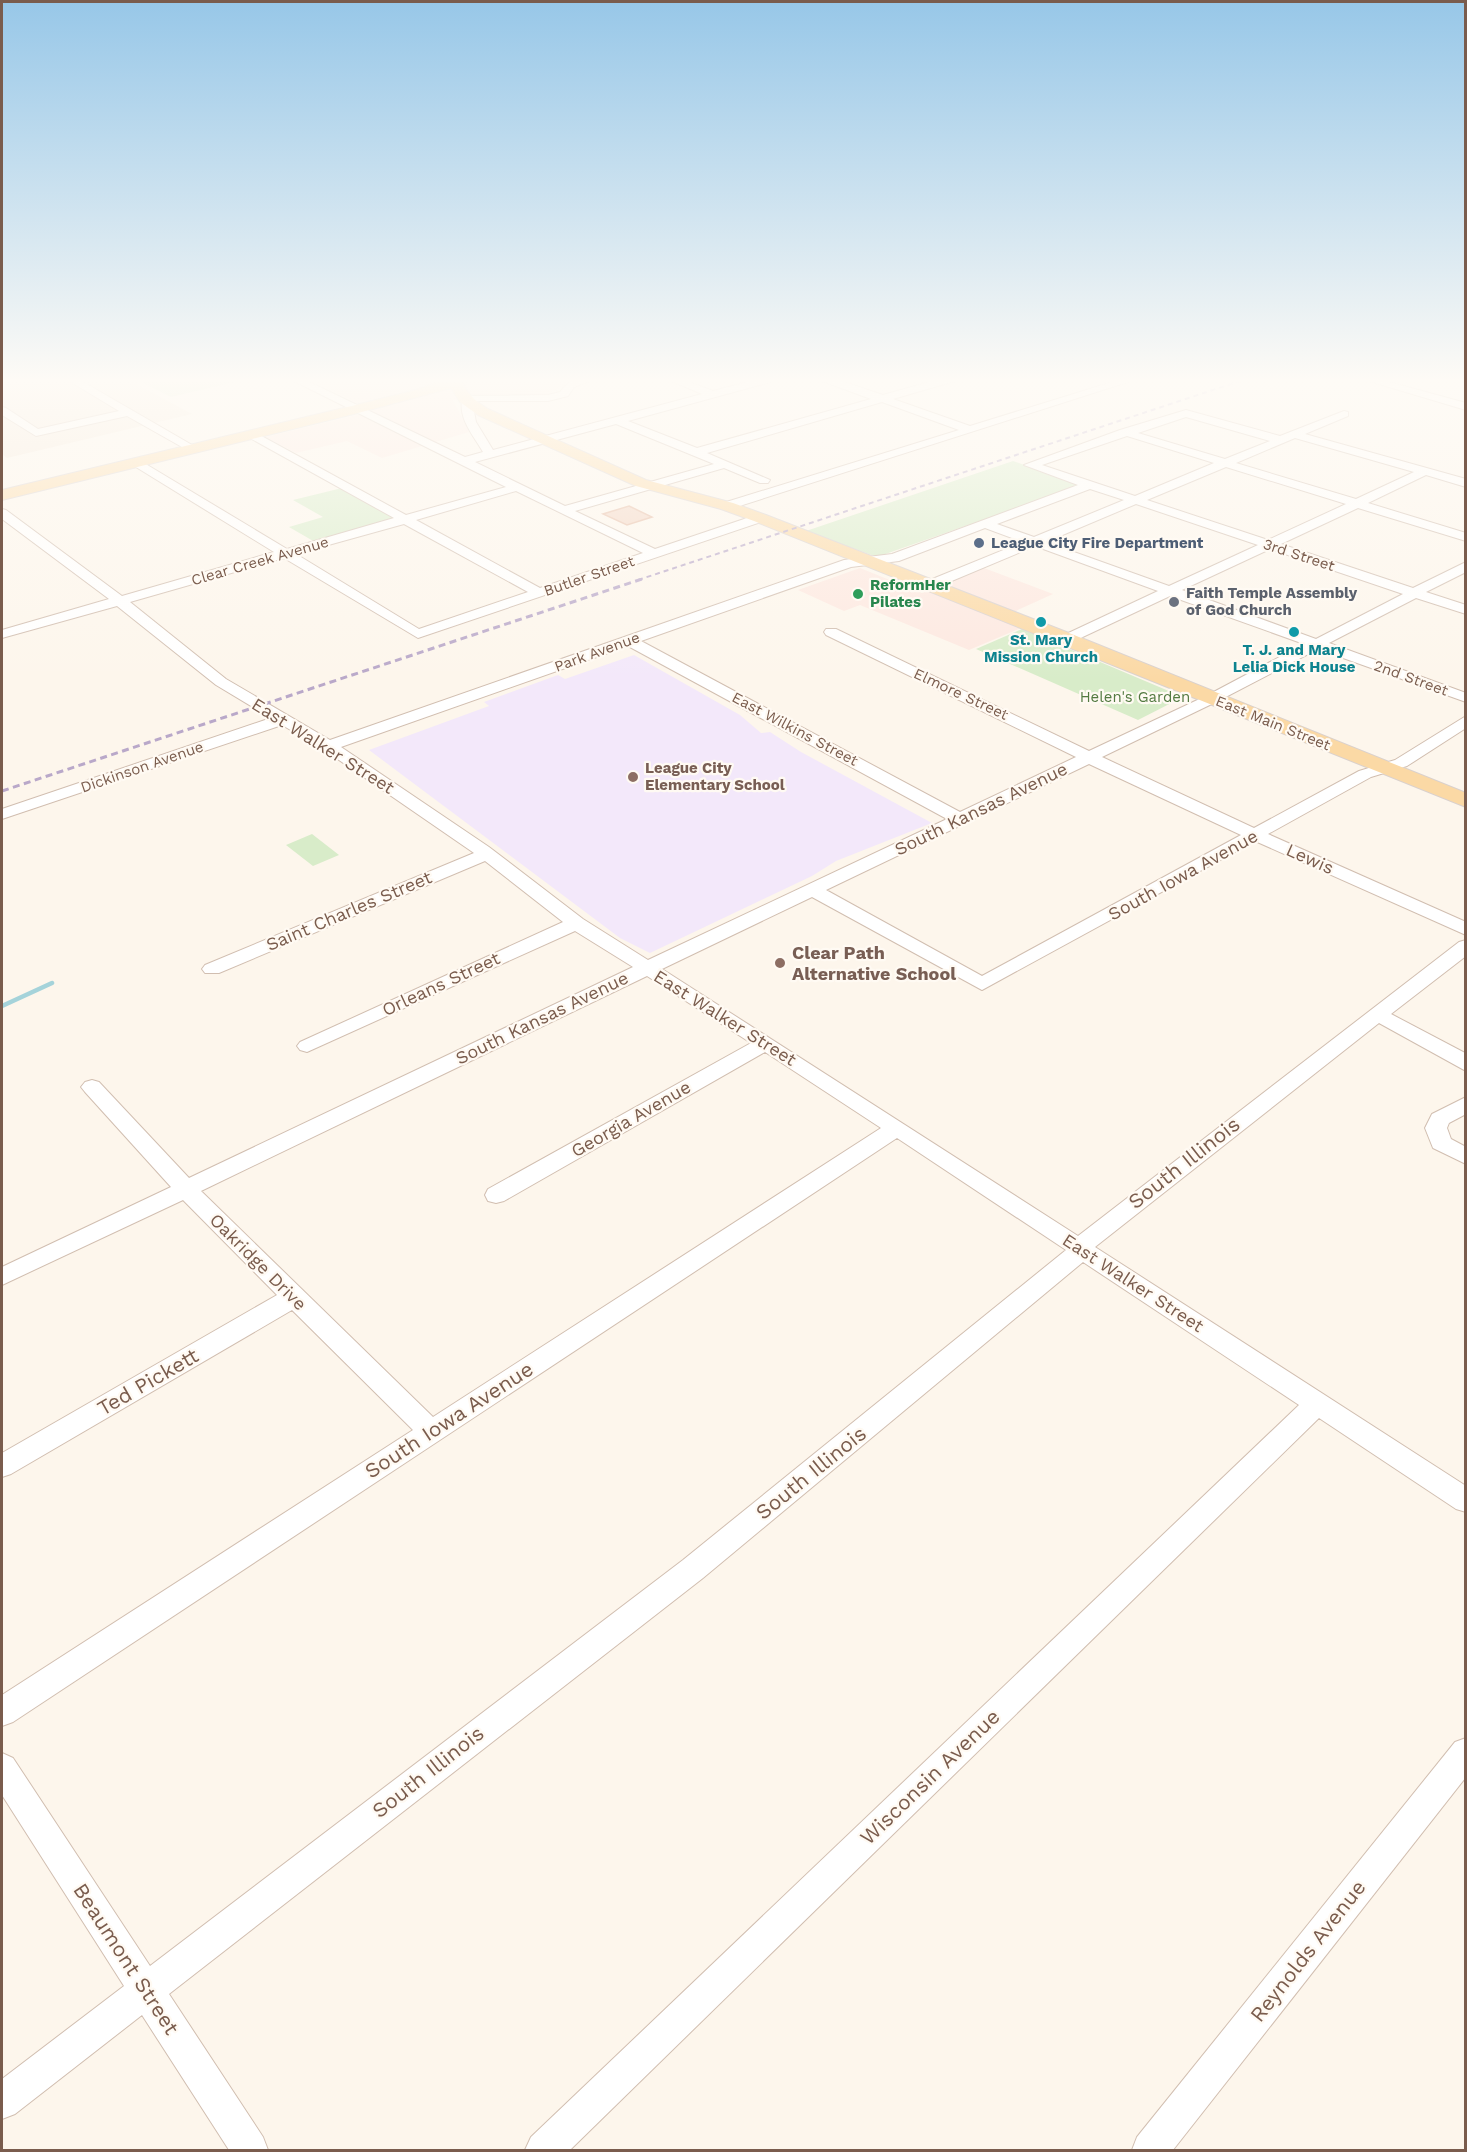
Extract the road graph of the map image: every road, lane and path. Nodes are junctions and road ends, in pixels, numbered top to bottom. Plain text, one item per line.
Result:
1 (65, 479) edge
2 (164, 479) edge
3 (334, 479) edge
4 (503, 479) edge
5 (635, 479) edge
6 (672, 479) edge
7 (812, 479) edge
8 (1073, 479) edge
9 (1187, 479) edge
10 (1274, 479) edge
11 (1408, 479) edge
12 (1089, 485) junction
13 (650, 486) junction
14 (518, 487) junction
15 (2, 495) edge
16 (1136, 501) junction
17 (1356, 504) junction
18 (727, 506) junction
19 (564, 510) junction
20 (2, 513) edge
21 (760, 518) junction
22 (407, 519) junction
23 (985, 524) junction
24 (1466, 537) edge
25 (1037, 543) junction
26 (1269, 545) junction
27 (285, 553) junction
28 (654, 554) junction
29 (866, 561) junction
30 (1466, 566) edge
31 (930, 585) junction
32 (1170, 591) junction
33 (539, 593) junction
34 (1416, 593) junction
35 (119, 600) junction
36 (1466, 610) edge
37 (831, 632) dead end
38 (2, 634) edge
39 (1067, 639) junction
40 (629, 640) junction
41 (1319, 645) junction
42 (1213, 698) junction
43 (1466, 698) edge
44 (283, 719) junction
45 (1466, 721) edge
46 (329, 746) junction
47 (1090, 757) junction
48 (1383, 768) junction
49 (1466, 801) edge
50 (2, 814) edge
51 (960, 819) junction
52 (1257, 835) junction
53 (486, 854) junction
54 (812, 890) junction
55 (576, 923) junction
56 (1466, 929) edge
57 (1466, 946) edge
58 (645, 968) junction
59 (212, 969) dead end
60 (1377, 1014) junction
61 (765, 1043) junction
62 (307, 1046) dead end
63 (1466, 1065) edge
64 (92, 1087) dead end
65 (1466, 1104) edge
66 (897, 1128) junction
67 (1466, 1157) edge
68 (185, 1188) junction
69 (496, 1195) dead end
70 (1080, 1248) junction
71 (2, 1277) edge
72 (294, 1297) junction
73 (1317, 1404) junction
74 (431, 1432) junction
75 (2, 1467) edge
76 (1466, 1501) edge
77 (2, 1712) edge
78 (1466, 1752) edge
79 (2, 1768) edge
80 (147, 1989) junction
81 (2, 2101) edge
82 (250, 2151) edge
83 (544, 2151) edge
84 (1150, 2151) edge

1 - 15 main road
2 - 27 street
3 - 22 street
4 - 14 street
5 - 13 main road, East Main Street
6 - 13 street
7 - 18 street
8 - 12 street, 3rd Street
9 - 16 street
10 - 17 street
11 - 17 street
12 - 16 street, 3rd Street
12 - 23 street, Park Avenue
13 - 18 main road, East Main Street
13 - 19 street
14 - 19 street
14 - 22 street, Clear Creek Avenue
16 - 25 street
16 - 26 street, 3rd Street
17 - 24 street
17 - 26 street
18 - 21 main road, East Main Street
19 - 28 street
20 - 35 street, East Walker Street
21 - 28 street, Butler Street
21 - 29 main road, East Main Street
22 - 27 street, Clear Creek Avenue
22 - 33 street
23 - 25 street, 2nd Street
23 - 29 street, Park Avenue
25 - 31 street
25 - 32 street, 2nd Street
26 - 32 street
26 - 34 street, 3rd Street
27 - 33 street, Butler Street
27 - 35 street, Clear Creek Avenue
28 - 33 street, Butler Street
29 - 31 main road, East Main Street
29 - 40 street, Park Avenue
30 - 34 street, South Kansas Avenue
31 - 39 main road, East Main Street
32 - 39 street
32 - 41 street, 2nd Street
34 - 36 street, 3rd Street
34 - 41 street, South Kansas Avenue
35 - 38 street, Clear Creek Avenue
35 - 44 street, East Walker Street
37 - 47 street, Elmore Street
39 - 42 main road, East Main Street
40 - 46 street, Park Avenue
40 - 51 street, East Wilkins Street
41 - 42 street, South Kansas Avenue
41 - 43 street, 2nd Street
42 - 47 street, South Kansas Avenue
42 - 48 main road, East Main Street
44 - 46 street, East Walker Street
44 - 50 street, Dickinson Avenue
45 - 48 street, South Iowa Avenue
46 - 53 street, East Walker Street
47 - 51 street, South Kansas Avenue
47 - 52 street, Lewis
48 - 49 main road, East Main Street
48 - 52 street, South Iowa Avenue
51 - 54 street, South Kansas Avenue
52 - 54 street, South Iowa Avenue
52 - 56 street, Lewis
53 - 55 street, East Walker Street
53 - 59 street, Saint Charles Street
54 - 58 street, South Kansas Avenue
55 - 58 street, East Walker Street
55 - 62 street, Orleans Street
57 - 60 street, South Illinois
58 - 61 street, East Walker Street
58 - 68 street, South Kansas Avenue
60 - 63 street
60 - 70 street, South Illinois
61 - 66 street, East Walker Street
61 - 69 street, Georgia Avenue
64 - 68 street, Oakridge Drive
65 - 67 street
66 - 70 street, East Walker Street
66 - 74 street, South Iowa Avenue
68 - 71 street, South Kansas Avenue
68 - 72 street, Oakridge Drive
70 - 73 street, East Walker Street
70 - 80 street, South Illinois
72 - 74 street, Oakridge Drive
72 - 75 street, Ted Pickett
73 - 76 street, East Walker Street
73 - 83 street, Wisconsin Avenue
74 - 77 street, South Iowa Avenue
78 - 84 street, Reynolds Avenue
79 - 80 street, Beaumont Street
80 - 81 street, South Illinois
80 - 82 street, Beaumont Street

